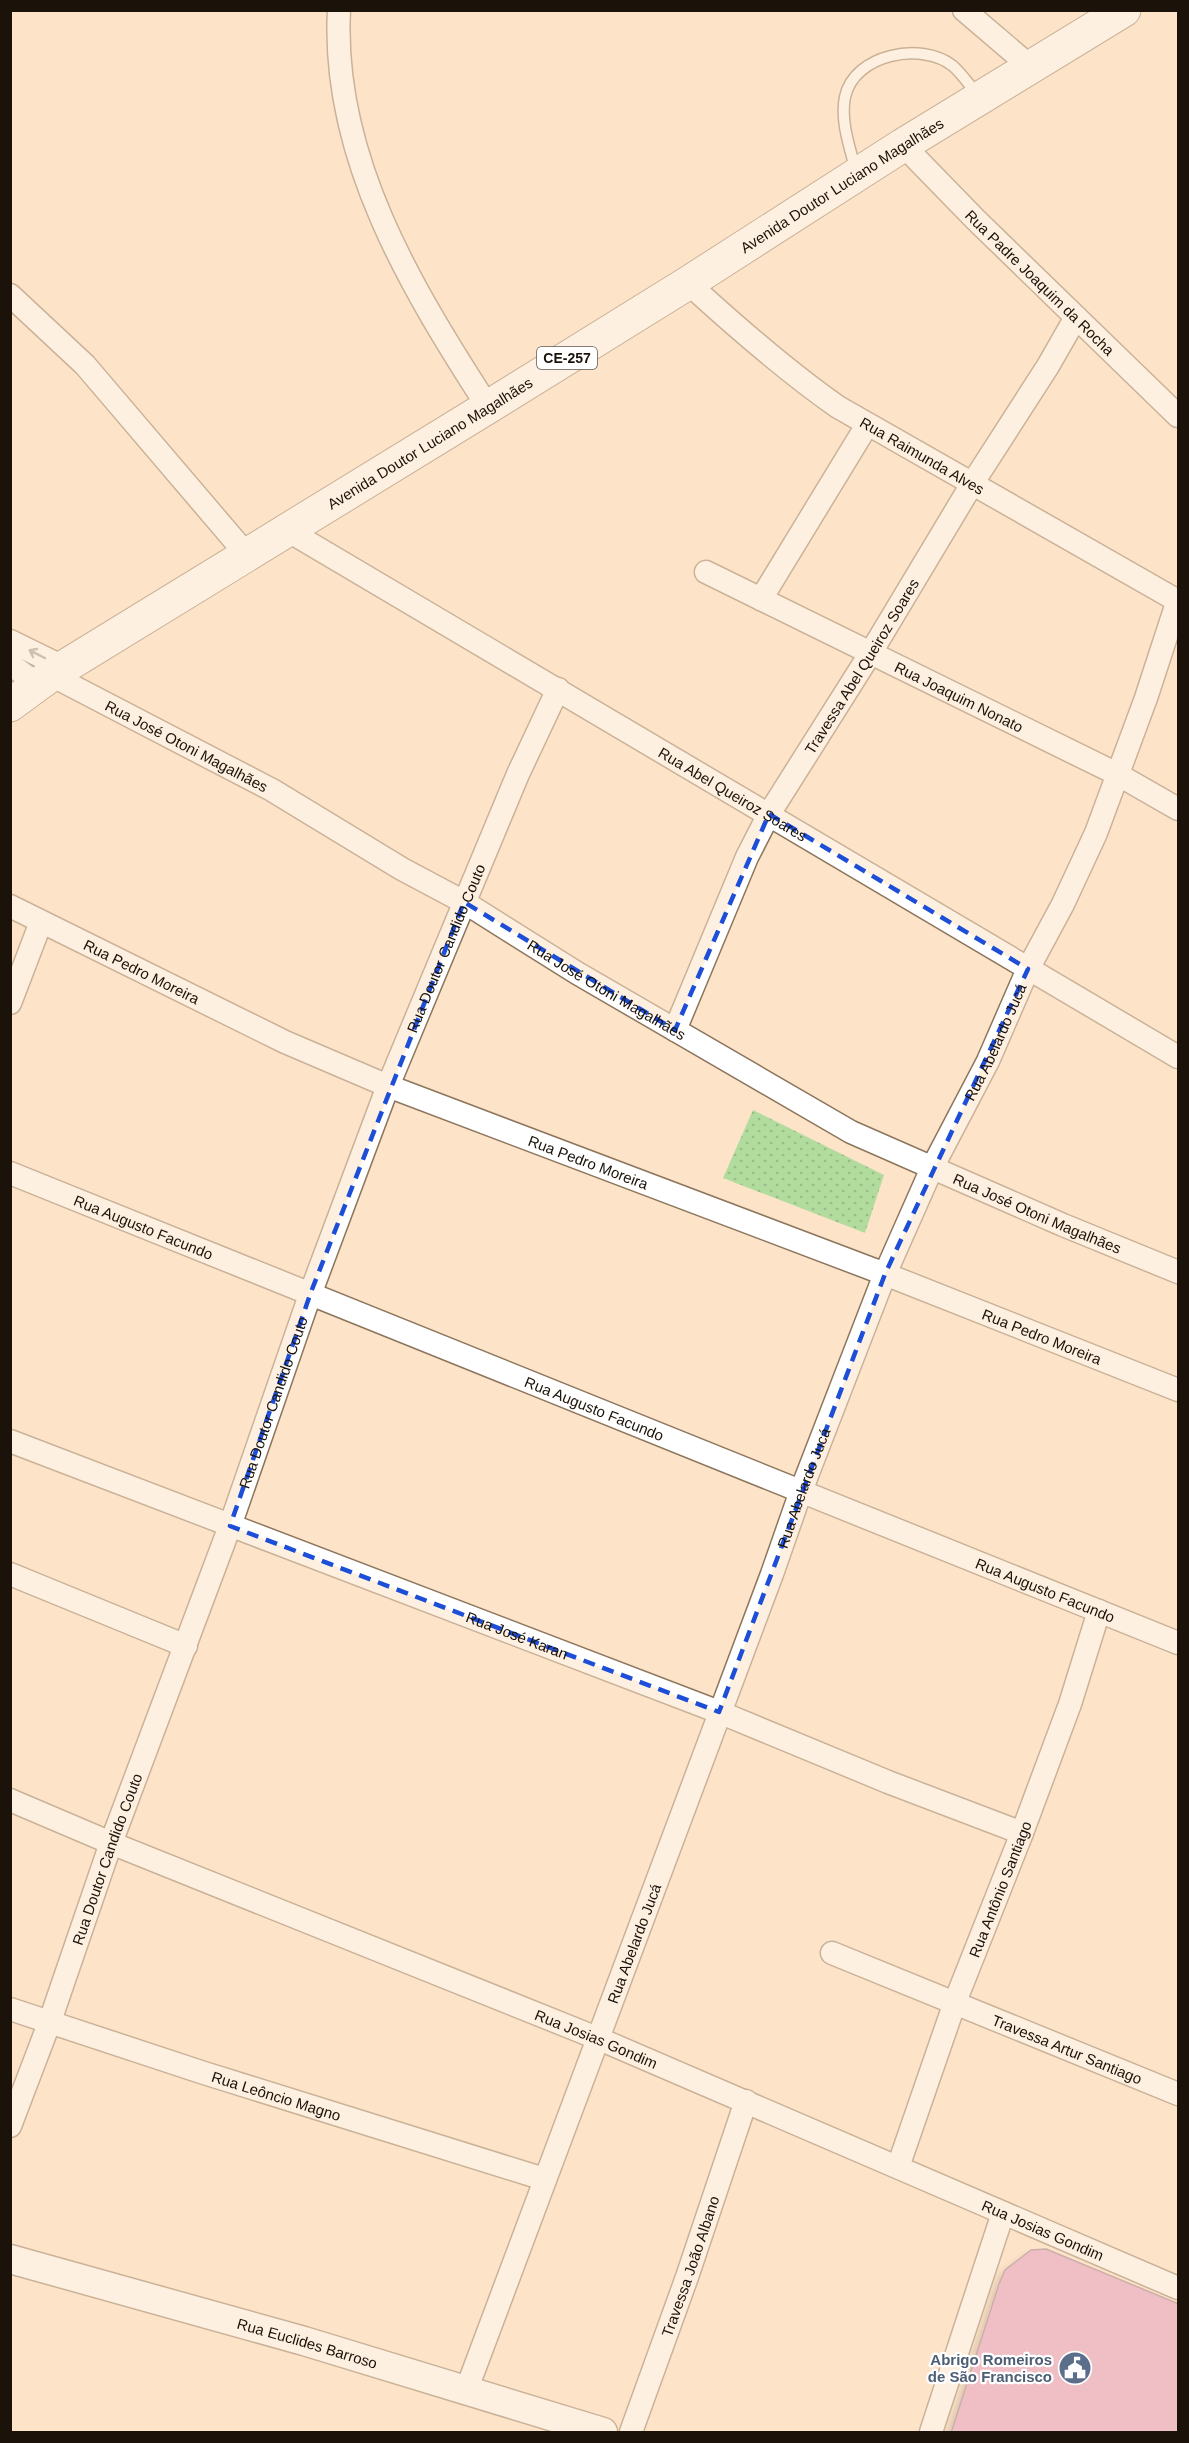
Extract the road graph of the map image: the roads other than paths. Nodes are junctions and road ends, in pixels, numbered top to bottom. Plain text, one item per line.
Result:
1 (339, 10) edge
2 (964, 10) edge
3 (1124, 10) edge
4 (1032, 68) junction
5 (981, 98) junction
6 (903, 145) junction
7 (856, 174) junction
8 (688, 283) junction
9 (10, 295) edge
10 (1076, 317) junction
11 (488, 407) junction
12 (1179, 416) edge
13 (867, 425) junction
14 (972, 484) junction
15 (287, 530) junction
16 (247, 555) junction
17 (706, 572) dead end
18 (761, 599) junction
19 (1178, 601) edge
20 (10, 641) edge
21 (870, 654) junction
22 (10, 664) edge
23 (51, 675) junction
24 (558, 689) junction
25 (10, 705) edge
26 (1117, 774) junction
27 (1179, 809) edge
28 (769, 814) junction
29 (464, 902) junction
30 (10, 906) edge
31 (41, 921) junction
32 (1028, 969) junction
33 (10, 1003) edge
34 (675, 1030) junction
35 (1179, 1057) edge
36 (388, 1086) junction
37 (932, 1168) junction
38 (10, 1173) edge
39 (1179, 1272) edge
40 (885, 1274) junction
41 (311, 1292) junction
42 (1179, 1390) edge
43 (10, 1441) edge
44 (801, 1491) junction
45 (230, 1526) junction
46 (10, 1574) edge
47 (1100, 1611) junction
48 (1179, 1643) edge
49 (186, 1646) junction
50 (719, 1712) junction
51 (10, 1800) edge
52 (1022, 1833) junction
53 (111, 1843) junction
54 (832, 1953) dead end
55 (955, 2002) junction
56 (10, 2009) edge
57 (50, 2021) junction
58 (597, 2038) junction
59 (1179, 2094) edge
60 (746, 2101) junction
61 (10, 2126) edge
62 (898, 2167) junction
63 (544, 2179) junction
64 (1003, 2213) junction
65 (10, 2259) edge
66 (1179, 2288) edge
67 (466, 2391) junction
68 (603, 2433) edge
69 (630, 2433) edge
70 (931, 2433) edge

1 - 11 street
2 - 4 street
3 - 4 main road, Avenida Doutor Luciano Magalhães / CE-257
4 - 5 main road, Avenida Doutor Luciano Magalhães / CE-257
5 - 6 main road, Avenida Doutor Luciano Magalhães / CE-257
5 - 7 lane
6 - 7 main road, Avenida Doutor Luciano Magalhães / CE-257
6 - 10 street, Rua Padre Joaquim da Rocha
7 - 8 main road, Avenida Doutor Luciano Magalhães / CE-257
8 - 11 main road, Avenida Doutor Luciano Magalhães / CE-257
8 - 13 street, Rua Raimunda Alves
9 - 16 street
10 - 12 street, Rua Padre Joaquim da Rocha
10 - 14 street, Travessa Abel Queiroz Soares
11 - 15 main road, Avenida Doutor Luciano Magalhães / CE-257
13 - 14 street, Rua Raimunda Alves
13 - 18 street
14 - 19 street, Rua Raimunda Alves
14 - 21 street, Travessa Abel Queiroz Soares
15 - 16 main road, Avenida Doutor Luciano Magalhães / CE-257
15 - 24 street, Rua Abel Queiroz Soares
16 - 23 main road, Avenida Doutor Luciano Magalhães / CE-257
17 - 18 street, Rua Joaquim Nonato
18 - 21 street, Rua Joaquim Nonato
19 - 26 street, Rua Abelardo Jucá
23 -> 20 street
21 - 26 street, Rua Joaquim Nonato
21 - 28 street, Travessa Abel Queiroz Soares
22 - 23 street
23 - 25 main road, Avenida Doutor Luciano Magalhães / CE-257
23 - 29 street, Rua José Otoni Magalhães
24 - 28 street, Rua Abel Queiroz Soares
24 - 29 street, Rua Doutor Candido Couto
26 - 27 street, Rua Joaquim Nonato
26 - 32 street, Rua Abelardo Jucá
28 - 32 street, Rua Abel Queiroz Soares
28 - 34 street, Travessa Abel Queiroz Soares
29 - 34 street, Rua José Otoni Magalhães
29 - 36 street, Rua Doutor Candido Couto
30 - 31 street, Rua Pedro Moreira
31 - 33 street
31 - 36 street, Rua Pedro Moreira
32 - 35 street, Rua Abel Queiroz Soares
32 - 37 street, Rua Abelardo Jucá
34 - 37 street, Rua José Otoni Magalhães
36 - 40 street, Rua Pedro Moreira
36 - 41 street, Rua Doutor Candido Couto
37 - 39 street, Rua José Otoni Magalhães
37 - 40 street, Rua Abelardo Jucá
38 - 41 street, Rua Augusto Facundo
40 - 42 street, Rua Pedro Moreira
40 - 44 street, Rua Abelardo Jucá
41 - 44 street, Rua Augusto Facundo
41 - 45 street, Rua Doutor Candido Couto
43 - 45 street, Rua José Karan
44 - 47 street, Rua Augusto Facundo
44 - 50 street, Rua Abelardo Jucá
45 - 49 street, Rua Doutor Candido Couto
45 - 50 street, Rua José Karan
46 - 49 street
47 - 48 street, Rua Augusto Facundo
47 - 52 street, Rua Antônio Santiago
49 - 53 street, Rua Doutor Candido Couto
50 - 52 street, Rua José Karan
50 - 58 street, Rua Abelardo Jucá
51 - 53 street, Rua Josias Gondim
52 - 55 street, Rua Antônio Santiago
53 - 57 street, Rua Doutor Candido Couto
53 - 58 street, Rua Josias Gondim
54 - 55 street, Travessa Artur Santiago
55 - 59 street, Travessa Artur Santiago
55 - 62 street, Rua Antônio Santiago
56 - 57 street, Rua Leôncio Magno
57 - 61 street, Rua Doutor Candido Couto
57 - 63 street, Rua Leôncio Magno
58 - 60 street, Rua Josias Gondim
58 - 63 street, Rua Abelardo Jucá
60 - 62 street, Rua Josias Gondim
60 - 69 street, Travessa João Albano
62 - 64 street, Rua Josias Gondim
63 - 67 street, Rua Abelardo Jucá
64 - 66 street, Rua Josias Gondim
64 - 70 street
65 - 67 street, Rua Euclides Barroso
67 - 68 street, Rua Euclides Barroso

